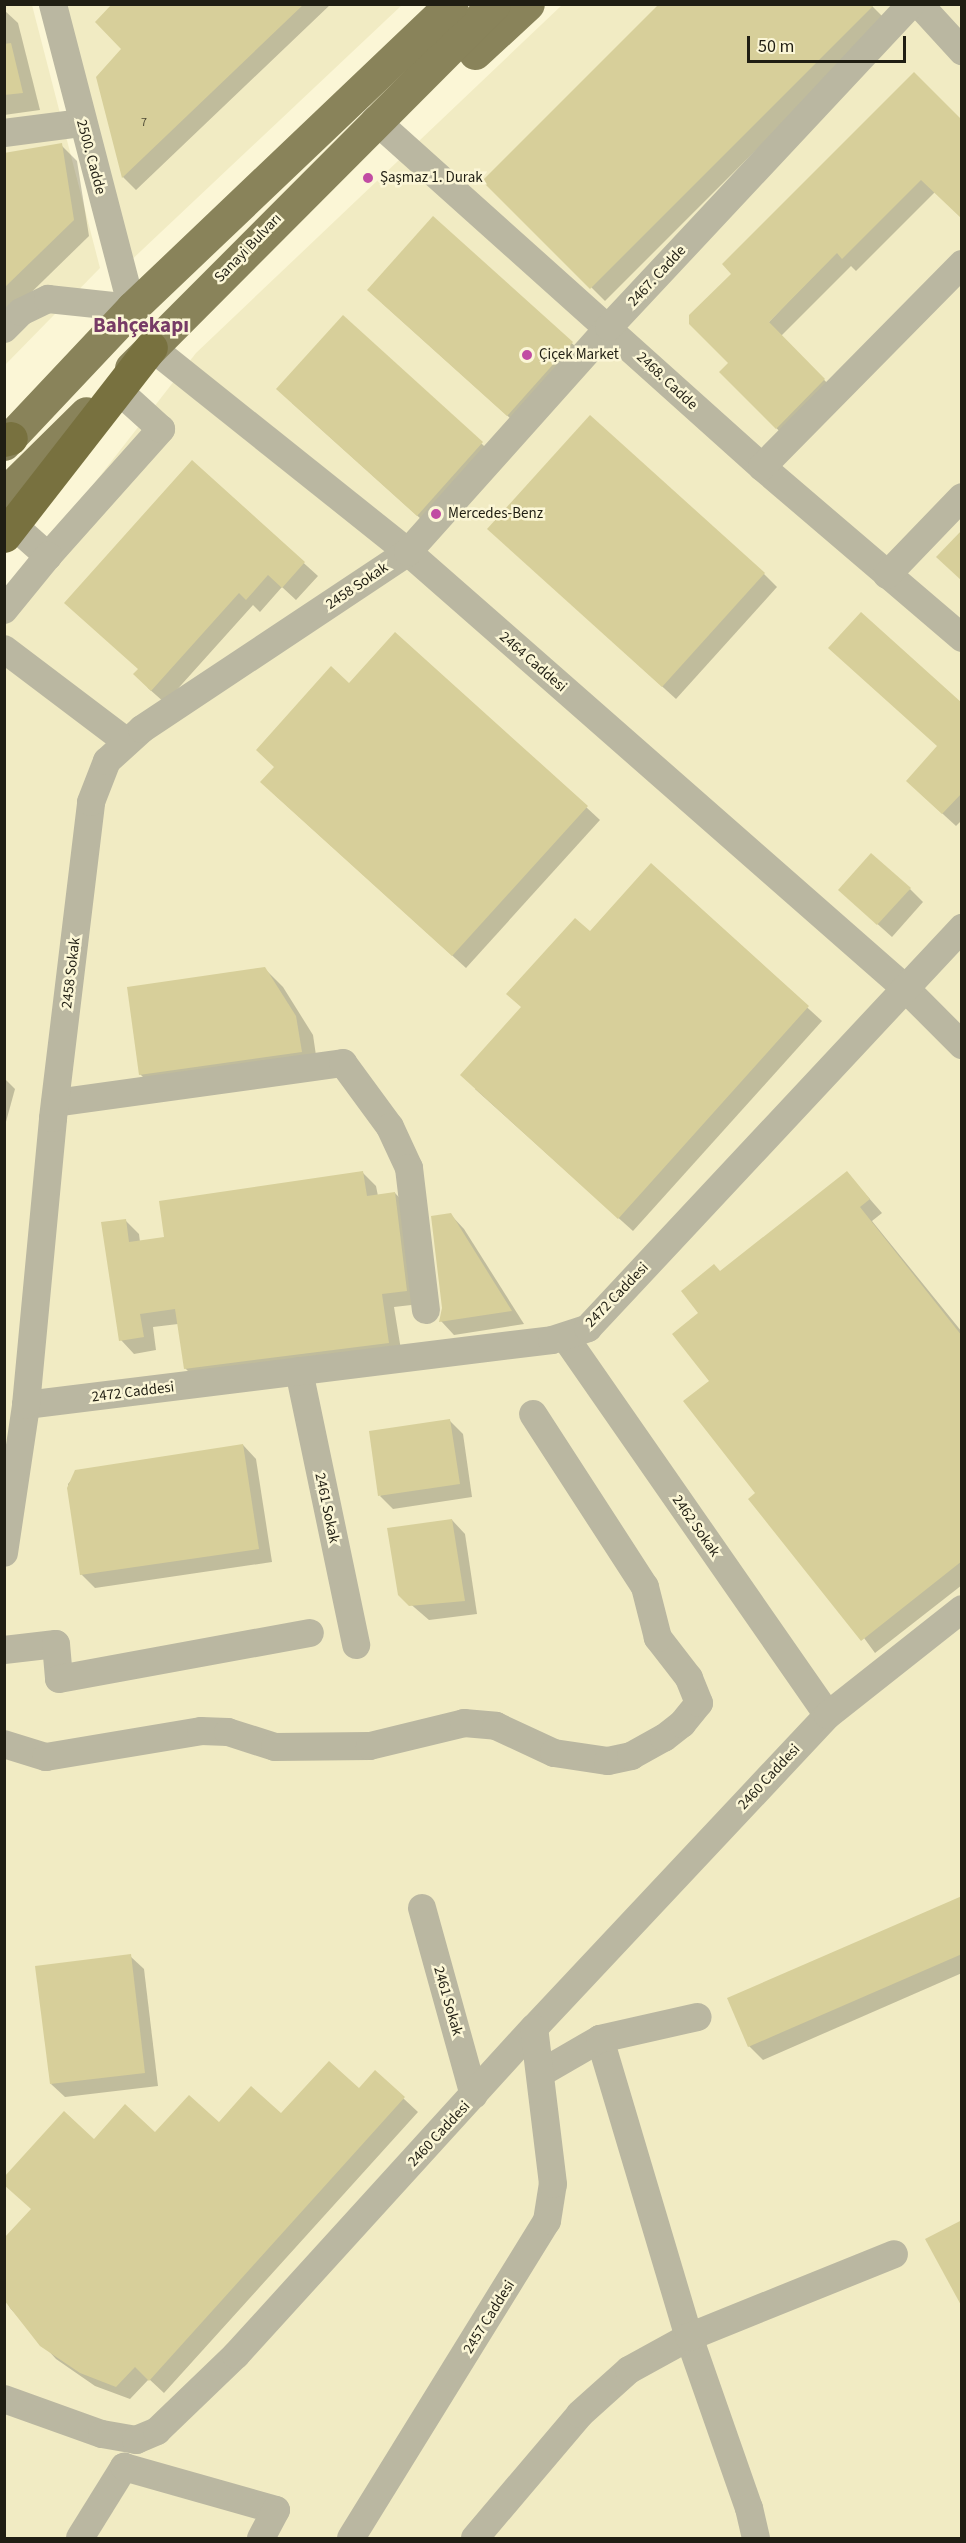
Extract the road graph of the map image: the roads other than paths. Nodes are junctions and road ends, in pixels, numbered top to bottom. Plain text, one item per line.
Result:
1 (53, 4) edge
2 (428, 4) edge
3 (451, 4) edge
4 (494, 4) edge
5 (528, 4) edge
6 (911, 4) edge
7 (919, 4) edge
8 (962, 51) edge
9 (360, 88) junction
10 (375, 120) junction
11 (82, 123) junction
12 (4, 133) edge
13 (962, 264) edge
14 (132, 308) junction
15 (609, 327) junction
16 (4, 329) edge
17 (151, 348) junction
18 (118, 390) junction
19 (7, 441) edge
20 (762, 467) junction
21 (962, 497) edge
22 (7, 519) edge
23 (408, 552) junction
24 (48, 556) junction
25 (887, 575) junction
26 (4, 610) edge
27 (962, 639) edge
28 (4, 649) edge
29 (127, 742) junction
30 (962, 928) edge
31 (905, 988) junction
32 (962, 1045) edge
33 (55, 1103) junction
34 (426, 1310) dead end
35 (565, 1337) junction
36 (299, 1371) junction
37 (26, 1405) junction
38 (533, 1414) dead end
39 (4, 1553) edge
40 (962, 1609) edge
41 (310, 1633) dead end
42 (356, 1645) dead end
43 (4, 1650) edge
44 (828, 1715) junction
45 (4, 1744) edge
46 (422, 1908) dead end
47 (698, 2017) dead end
48 (534, 2028) junction
49 (600, 2039) junction
50 (541, 2073) junction
51 (474, 2095) junction
52 (894, 2254) dead end
53 (689, 2337) junction
54 (4, 2399) edge
55 (80, 2538) edge
56 (261, 2538) edge
57 (351, 2538) edge
58 (475, 2538) edge
59 (756, 2538) edge

1 - 11 street, 2500. Cadde
2 - 9 main road
3 - 9 main road
4 - 10 main road, Sanayi Bulvarı
5 - 10 main road
6 - 15 street, 2467. Cadde
7 - 8 street
9 - 14 main road
10 - 15 street, 2468. Cadde
10 - 17 main road, Sanayi Bulvarı
11 - 12 street
11 - 14 street, 2500. Cadde
13 - 20 street
14 - 16 street
14 - 19 main road
15 - 20 street, 2468. Cadde
15 - 23 street, 2467. Cadde
17 - 18 highway
17 - 22 main road, Sanayi Bulvarı
17 - 23 street, 2464 Caddesi
18 - 22 highway
18 - 24 street
20 - 25 street, 2468. Cadde
21 - 25 street
22 - 24 street
23 - 29 street, 2458 Sokak
23 - 31 street, 2464 Caddesi
24 - 26 street
25 - 27 street, 2468. Cadde
28 - 29 street
29 - 33 street, 2458 Sokak
30 - 31 street, 2472 Caddesi
31 - 32 street, 2464 Caddesi
31 - 35 street, 2472 Caddesi
33 - 34 street
33 - 37 street, 2458 Sokak
35 - 36 street, 2472 Caddesi
35 - 44 street, 2462 Sokak
36 - 37 street, 2472 Caddesi
36 - 42 street, 2461 Sokak
37 - 39 street, 2458 Sokak
38 - 45 street
40 - 44 street, 2460 Caddesi
41 - 43 street
44 - 48 street, 2460 Caddesi
46 - 51 street, 2461 Sokak
47 - 49 street
48 - 50 street, 2457 Caddesi
48 - 51 street, 2460 Caddesi
49 - 50 street
49 - 53 street
50 - 57 street, 2457 Caddesi
51 - 54 street, 2460 Caddesi
52 - 53 street
53 - 58 street
53 - 59 street
55 - 56 street

